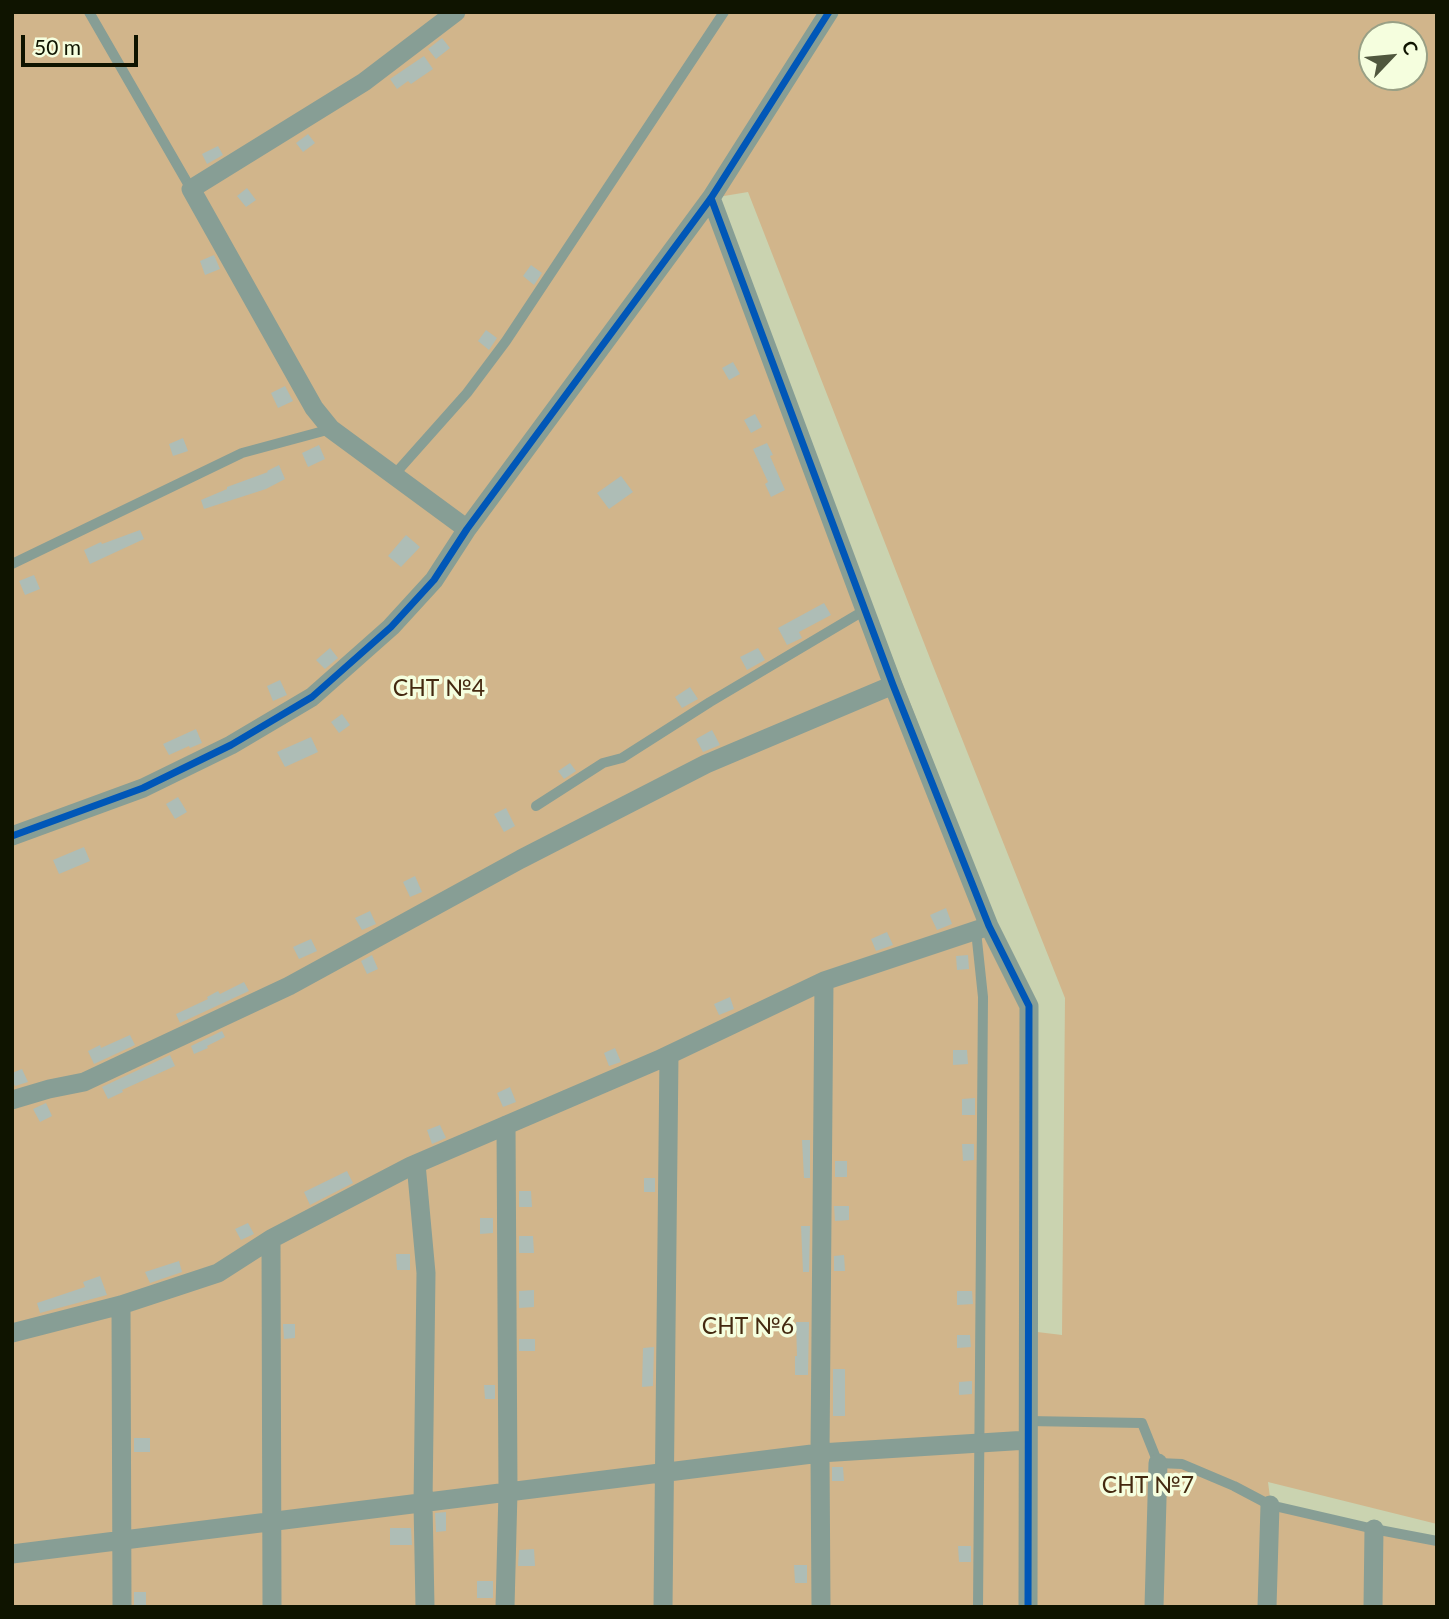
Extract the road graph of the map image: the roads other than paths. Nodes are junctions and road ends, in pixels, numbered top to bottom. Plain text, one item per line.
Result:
1 (89, 12) edge
2 (456, 12) edge
3 (724, 12) edge
4 (830, 12) edge
5 (191, 188) junction
6 (711, 198) junction
7 (331, 429) junction
8 (394, 475) junction
9 (467, 529) junction
10 (12, 564) edge
11 (865, 610) junction
12 (893, 685) junction
13 (536, 806) dead end
14 (12, 836) edge
15 (982, 929) junction
16 (824, 982) junction
17 (669, 1055) junction
18 (12, 1100) edge
19 (506, 1125) junction
20 (415, 1164) junction
21 (271, 1239) junction
22 (121, 1305) junction
23 (12, 1333) edge
24 (1028, 1431) junction
25 (979, 1443) junction
26 (820, 1453) junction
27 (1158, 1463) junction
28 (665, 1472) junction
29 (508, 1492) junction
30 (423, 1503) junction
31 (1270, 1505) junction
32 (271, 1521) junction
33 (1374, 1529) junction
34 (122, 1541) junction
35 (1437, 1541) edge
36 (12, 1555) edge
37 (122, 1607) edge
38 (272, 1607) edge
39 (425, 1607) edge
40 (505, 1607) edge
41 (663, 1607) edge
42 (821, 1607) edge
43 (978, 1607) edge
44 (1028, 1607) edge
45 (1154, 1607) edge
46 (1267, 1607) edge
47 (1373, 1607) edge

1 - 5 lane
2 - 5 street
3 - 8 lane
4 - 6 street
5 - 7 street
6 - 9 street
6 - 11 street
7 - 8 street
7 - 10 lane
8 - 9 street
9 - 14 street
11 - 12 street
11 - 13 lane
12 - 15 street
12 - 18 street
15 - 16 street
15 - 24 street
15 - 25 lane
16 - 17 street
16 - 26 street
17 - 19 street
17 - 28 street
19 - 20 street
19 - 29 street
20 - 21 street
20 - 30 street
21 - 22 street
21 - 32 street
22 - 23 street
22 - 34 street
24 - 25 street
24 - 27 lane
24 - 44 street
25 - 26 street
25 - 43 lane
26 - 28 street
26 - 42 street
27 - 31 lane
27 - 45 street
28 - 29 street
28 - 41 street
29 - 30 street
29 - 40 street
30 - 32 street
30 - 39 street
31 - 33 lane
31 - 46 street
32 - 34 street
32 - 38 street
33 - 35 lane
33 - 47 street
34 - 36 street
34 - 37 street

